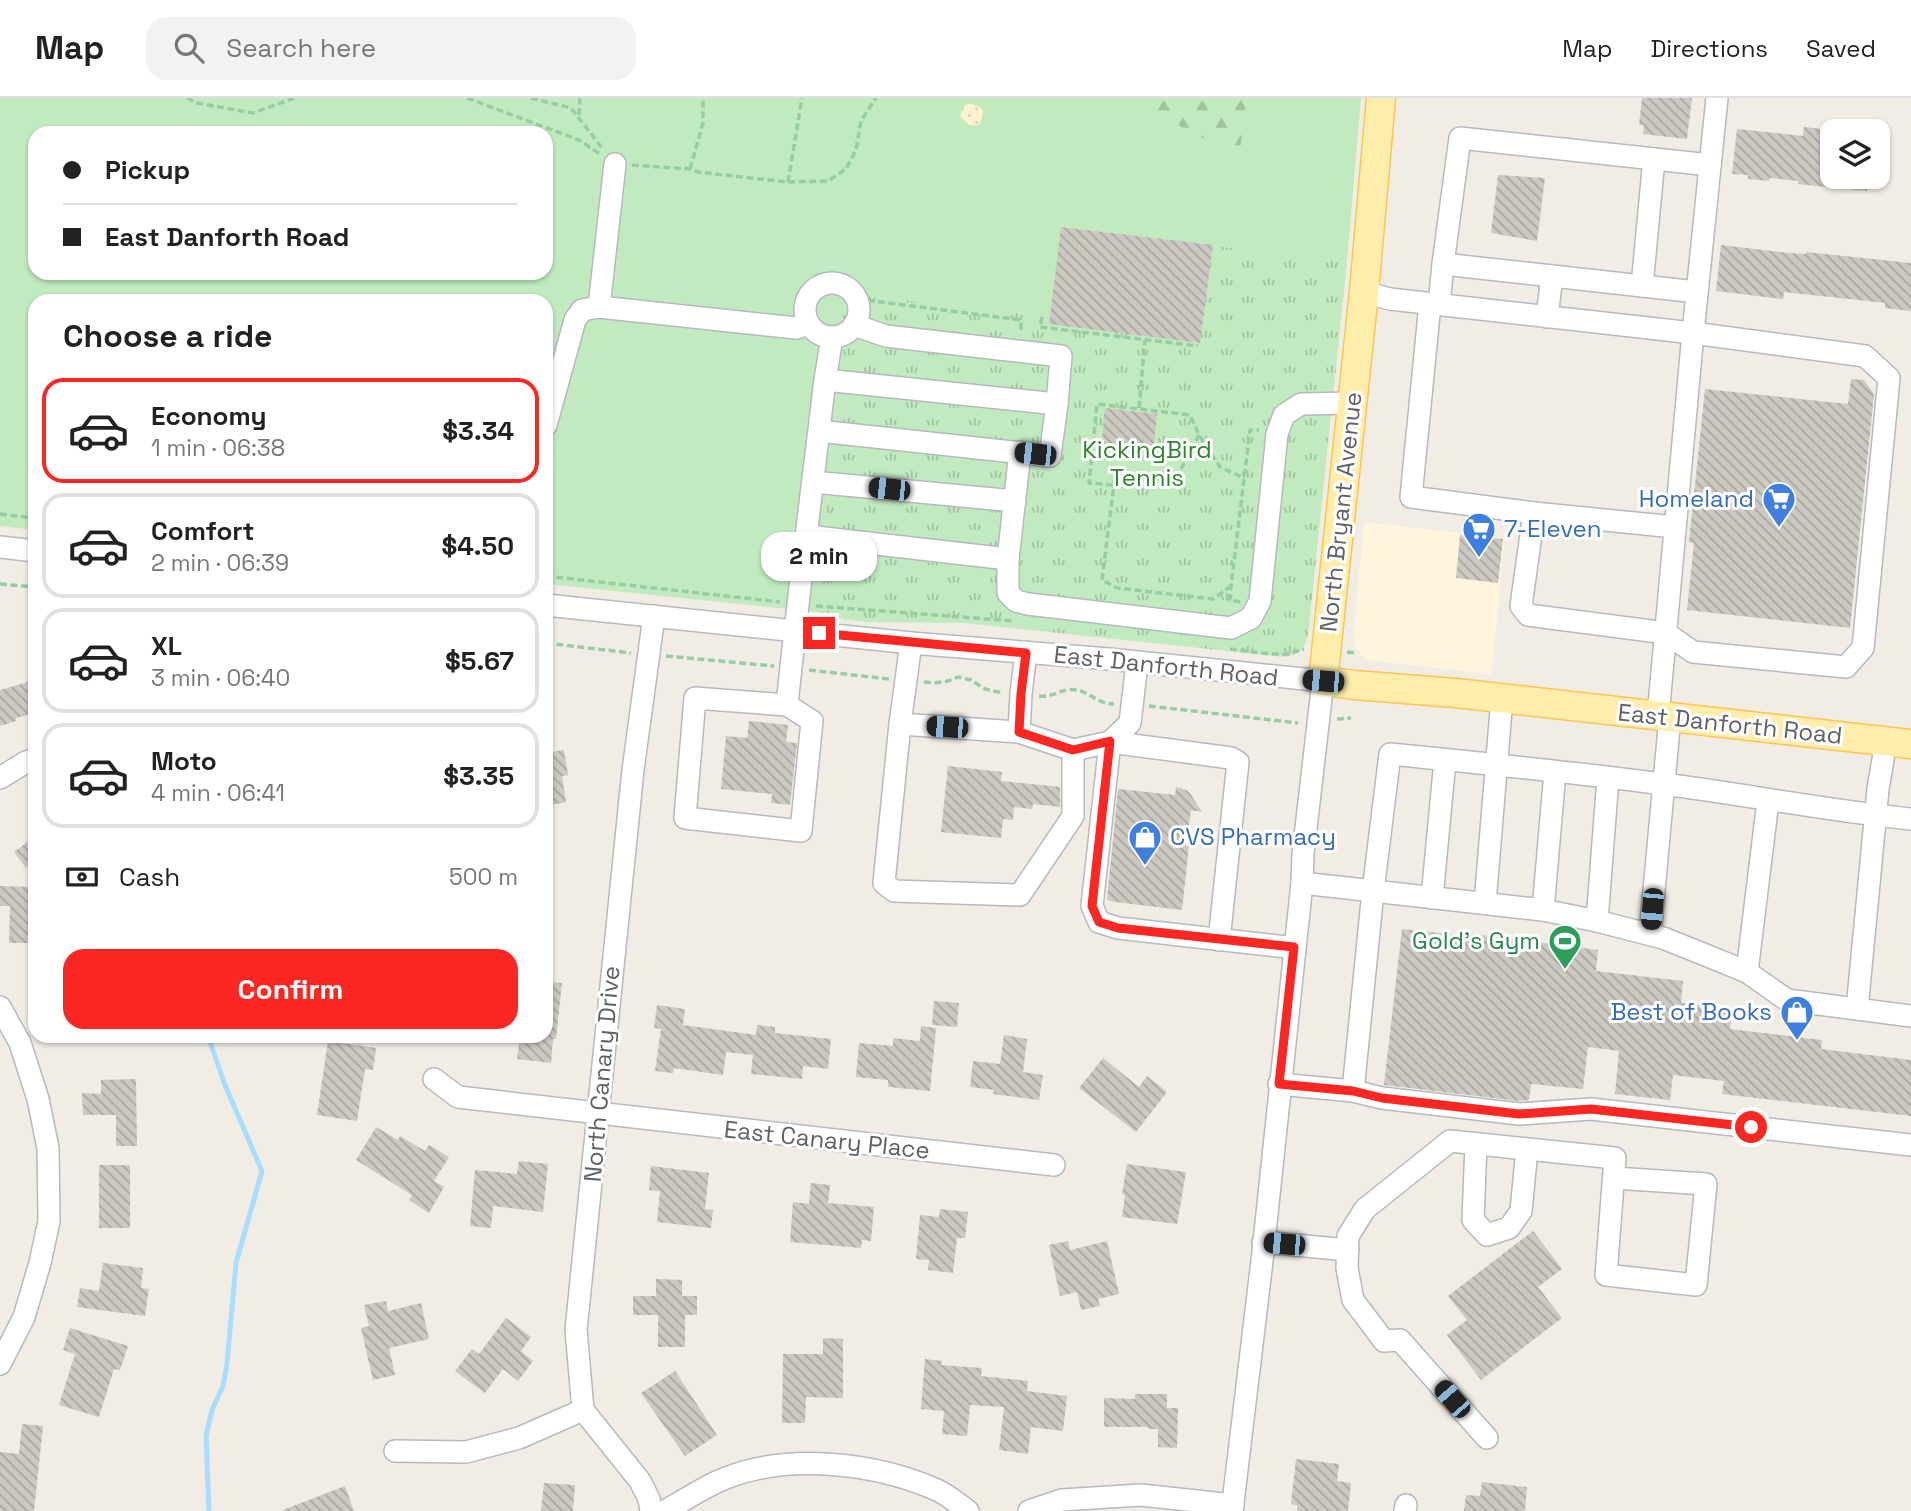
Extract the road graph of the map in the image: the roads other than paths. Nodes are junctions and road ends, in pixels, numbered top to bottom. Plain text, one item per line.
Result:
1 (1381, 98) edge
2 (1717, 98) edge
3 (1654, 159) junction
4 (615, 164) road end
5 (1710, 165) junction
6 (1443, 264) junction
7 (1552, 276) junction
8 (1642, 286) junction
9 (1364, 292) junction
10 (1697, 292) junction
11 (1434, 304) junction
12 (599, 306) junction
13 (1547, 317) junction
14 (808, 324) junction
15 (855, 325) junction
16 (1693, 333) junction
17 (832, 337) junction
18 (825, 380) junction
19 (553, 400) edge
20 (1352, 403) junction
21 (1057, 404) junction
22 (819, 431) junction
23 (1020, 452) junction
24 (813, 482) junction
25 (1015, 501) junction
26 (1534, 513) junction
27 (1675, 527) junction
28 (807, 536) junction
29 (0, 547) edge
30 (28, 550) edge
31 (1008, 559) junction
32 (553, 606) edge
33 (654, 617) junction
34 (796, 631) junction
35 (1666, 633) junction
36 (911, 643) junction
37 (1026, 653) junction
38 (1137, 663) junction
39 (1323, 681) junction
40 (1502, 698) junction
41 (787, 705) junction
42 (1664, 717) junction
43 (900, 724) junction
44 (1019, 732) junction
45 (1110, 741) junction
46 (1898, 743) edge
47 (1073, 750) junction
48 (1445, 760) junction
49 (28, 761) edge
50 (1497, 765) junction
51 (1555, 772) junction
52 (0, 778) edge
53 (1608, 778) junction
54 (1664, 784) junction
55 (1768, 800) junction
56 (1876, 816) junction
57 (1911, 819) edge
58 (1302, 883) junction
59 (1373, 891) junction
60 (1432, 898) junction
61 (1485, 903) junction
62 (1543, 910) junction
63 (1597, 921) junction
64 (1650, 934) junction
65 (1219, 940) junction
66 (1294, 947) junction
67 (1747, 972) junction
68 (0, 1007) edge
69 (1857, 1009) junction
70 (1911, 1016) edge
71 (434, 1079) dead end
72 (1279, 1084) junction
73 (1353, 1091) junction
74 (599, 1113) junction
75 (1476, 1144) junction
76 (1911, 1145) edge
77 (1527, 1149) junction
78 (1054, 1165) dead end
79 (1614, 1178) junction
80 (1263, 1242) junction
81 (1348, 1250) junction
82 (0, 1364) edge
83 (583, 1410) junction
84 (1487, 1438) dead end
85 (395, 1451) dead end
86 (1232, 1508) edge
87 (651, 1511) edge
88 (665, 1511) edge
89 (968, 1511) edge
90 (1030, 1511) edge

1 - 9 main road, North Bryant Avenue
2 - 5 street
3 - 5 street
3 - 6 street
3 - 8 street
4 - 12 street
5 - 10 street
6 - 7 street
6 - 11 street
7 - 8 street
7 - 13 street
8 - 10 street
9 - 11 street
9 - 20 main road, North Bryant Avenue
10 - 16 street
11 - 13 street
11 - 26 street
12 - 14 street
12 - 19 street
13 - 16 street
14 - 15 street
14 - 17 street
15 - 17 street
15 - 21 street
16 - 27 street
16 - 35 street
17 - 18 street
18 - 21 street
18 - 22 street
20 - 31 street
20 - 39 main road, North Bryant Avenue
21 - 23 street
22 - 23 street
22 - 24 street
23 - 25 street
24 - 25 street
24 - 28 street
25 - 31 street
26 - 27 street
26 - 35 street
27 - 35 street
28 - 31 street
28 - 34 street
29 - 30 street
32 - 33 street, East Danforth Road
33 - 34 street, East Danforth Road
33 - 74 street, North Canary Drive
34 - 36 street, East Danforth Road
34 - 41 street
35 - 42 street
36 - 37 street, East Danforth Road
36 - 43 street
37 - 38 street, East Danforth Road
37 - 44 street
38 - 39 street, East Danforth Road
38 - 45 street
39 - 40 main road, East Danforth Road
39 - 58 street, North Bryant Avenue
40 - 42 main road, East Danforth Road
40 - 50 street
41 - 41 street
42 - 46 main road, East Danforth Road
42 - 54 street
43 - 44 street
43 - 47 street
44 - 47 street
45 - 47 street
45 - 65 street
45 - 65 street
46 - 56 street
48 - 50 street
48 - 59 street
48 - 60 street
49 - 52 street
50 - 51 street
50 - 61 street
51 - 53 street
51 - 62 street
53 - 54 street
53 - 63 street
54 - 55 street
54 - 64 street
55 - 56 street
55 - 67 street
56 - 57 street
56 - 69 street
58 - 59 street
58 - 66 street, North Bryant Avenue
59 - 60 street
59 - 73 street
60 - 61 street
61 - 62 street
62 - 63 street
63 - 64 street
64 - 67 street
65 - 66 street
66 - 72 street, North Bryant Avenue
67 - 69 street
68 - 82 street
69 - 70 street
71 - 74 street, East Canary Place
72 - 73 street
72 - 80 street, North Bryant Avenue
73 - 76 street
74 - 78 street, East Canary Place
74 - 83 street, North Canary Drive
75 - 77 street
75 - 77 street
75 - 81 street
77 - 79 street
79 - 79 street
80 - 81 street
80 - 86 street, North Bryant Avenue
81 - 84 street
83 - 85 street
83 - 87 street
86 - 90 street
88 - 89 street

